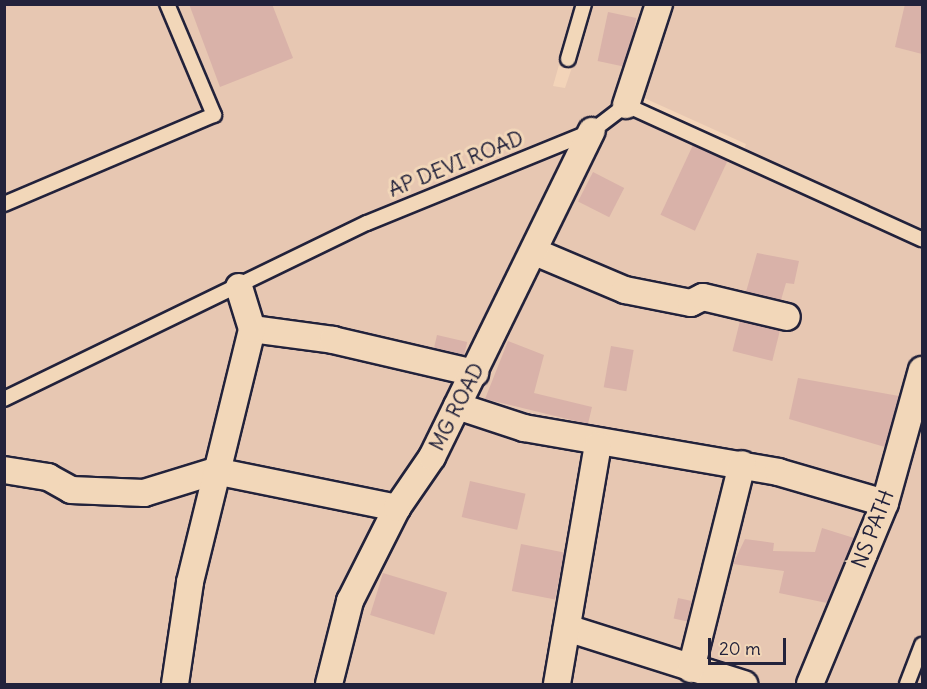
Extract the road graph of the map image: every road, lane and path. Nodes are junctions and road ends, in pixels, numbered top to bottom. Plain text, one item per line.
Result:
1 (167, 4) edge
2 (584, 4) edge
3 (659, 4) edge
4 (568, 59) dead end
5 (626, 105) junction
6 (592, 131) junction
7 (4, 204) edge
8 (922, 239) edge
9 (535, 252) junction
10 (239, 287) junction
11 (787, 317) dead end
12 (252, 329) junction
13 (922, 370) edge
14 (475, 373) junction
15 (4, 399) edge
16 (458, 406) junction
17 (598, 445) junction
18 (742, 465) junction
19 (4, 470) edge
20 (215, 471) junction
21 (885, 503) junction
22 (397, 508) junction
23 (567, 628) junction
24 (922, 645) edge
25 (691, 669) junction
26 (175, 684) edge
27 (329, 684) edge
28 (557, 684) edge
29 (744, 684) edge
30 (810, 684) edge
31 (909, 684) edge

1 - 7 lane
2 - 4 lane
3 - 5 street
5 - 6 lane, AP DEVI ROAD
5 - 8 lane
6 - 9 street, MG ROAD
6 - 10 lane, AP DEVI ROAD
9 - 11 street
9 - 14 street, MG ROAD
10 - 12 street
10 - 15 lane, AP DEVI ROAD
12 - 14 street
12 - 20 street
13 - 21 street, NS PATH
14 - 16 street, MG ROAD
16 - 17 street
16 - 22 street, MG ROAD
17 - 18 street
17 - 23 street
18 - 21 street
18 - 25 street
19 - 20 street
20 - 22 street
20 - 26 street
21 - 30 street, NS PATH
22 - 27 street, MG ROAD
23 - 25 street
23 - 28 street
24 - 31 lane
25 - 29 street

